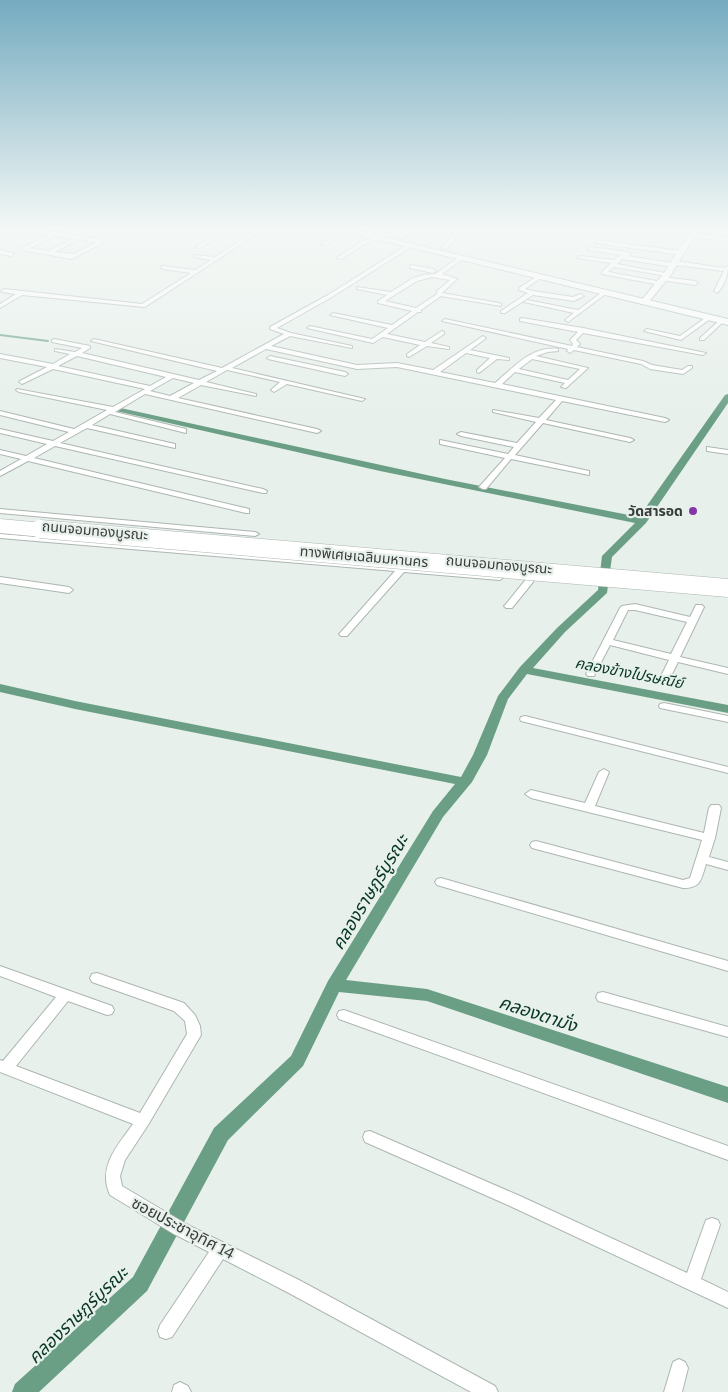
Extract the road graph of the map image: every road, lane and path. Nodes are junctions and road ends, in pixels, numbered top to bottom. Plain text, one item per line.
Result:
1 (21, 293) joint
2 (162, 293) edge
3 (335, 293) edge
4 (386, 293) edge
5 (529, 293) edge
6 (604, 293) edge
7 (611, 293) edge
8 (622, 293) edge
9 (652, 293) edge
10 (392, 294) joint
11 (440, 294) joint
12 (533, 295) junction
13 (581, 296) dead end
14 (647, 299) junction
15 (499, 305) dead end
16 (0, 306) edge
17 (585, 307) junction
18 (419, 311) junction
19 (503, 312) dead end
20 (579, 312) junction
21 (333, 315) dead end
22 (710, 317) junction
23 (726, 319) edge
24 (522, 320) dead end
25 (445, 322) dead end
26 (395, 327) junction
27 (310, 328) dead end
28 (583, 330) junction
29 (647, 331) dead end
30 (442, 333) dead end
31 (289, 334) junction
32 (382, 335) junction
33 (483, 338) dead end
34 (702, 339) dead end
35 (54, 341) dead end
36 (94, 341) dead end
37 (427, 344) junction
38 (264, 347) junction
39 (350, 347) dead end
40 (447, 348) dead end
41 (573, 349) junction
42 (57, 350) dead end
43 (556, 350) dead end
44 (465, 351) junction
45 (703, 353) dead end
46 (78, 354) junction
47 (410, 355) dead end
48 (0, 356) edge
49 (495, 357) junction
50 (531, 357) junction
51 (270, 358) dead end
52 (507, 359) dead end
53 (327, 360) junction
54 (589, 364) junction
55 (53, 366) junction
56 (690, 367) dead end
57 (316, 368) junction
58 (224, 369) junction
59 (514, 370) junction
60 (479, 371) dead end
61 (434, 373) junction
62 (345, 374) dead end
63 (172, 376) junction
64 (286, 381) junction
65 (201, 382) junction
66 (496, 386) junction
67 (146, 390) junction
68 (274, 390) dead end
69 (254, 395) dead end
70 (172, 398) junction
71 (362, 399) dead end
72 (560, 399) junction
73 (113, 409) junction
74 (495, 411) dead end
75 (0, 413) edge
76 (665, 420) dead end
77 (541, 421) junction
78 (85, 425) junction
79 (75, 430) junction
80 (0, 431) edge
81 (183, 431) dead end
82 (317, 432) dead end
83 (461, 434) dead end
84 (630, 440) dead end
85 (443, 442) dead end
86 (54, 444) junction
87 (172, 446) dead end
88 (519, 446) junction
89 (710, 449) dead end
90 (0, 452) edge
91 (728, 452) edge
92 (510, 456) junction
93 (26, 460) junction
94 (586, 473) dead end
95 (0, 474) edge
96 (483, 487) dead end
97 (263, 491) dead end
98 (0, 507) edge
99 (20, 508) dead end
100 (0, 511) edge
101 (246, 511) dead end
102 (0, 524) edge
103 (255, 534) dead end
104 (0, 536) edge
105 (505, 565) junction
106 (402, 570) junction
107 (497, 577) junction
108 (0, 580) edge
109 (728, 586) edge
110 (69, 590) dead end
111 (509, 606) dead end
112 (699, 607) dead end
113 (692, 620) junction
114 (344, 634) dead end
115 (608, 642) junction
116 (675, 658) junction
117 (728, 671) edge
118 (591, 674) dead end
119 (663, 682) dead end
120 (664, 706) dead end
121 (525, 719) dead end
122 (728, 719) edge
123 (728, 770) edge
124 (604, 772) dead end
125 (531, 794) dead end
126 (589, 808) junction
127 (715, 808) dead end
128 (709, 838) junction
129 (536, 845) dead end
130 (701, 859) junction
131 (728, 866) edge
132 (441, 882) dead end
133 (728, 966) edge
134 (0, 971) edge
135 (97, 978) dead end
136 (65, 995) junction
137 (602, 997) dead end
138 (107, 1010) dead end
139 (344, 1015) dead end
140 (728, 1032) edge
141 (3, 1067) edge
142 (143, 1121) junction
143 (370, 1137) dead end
144 (728, 1153) edge
145 (712, 1225) dead end
146 (220, 1249) junction
147 (691, 1282) junction
148 (728, 1300) edge
149 (166, 1331) dead end
150 (679, 1368) dead end
151 (489, 1392) edge
152 (672, 1392) edge

1 - 2 street
1 - 16 street
3 - 31 street
4 - 10 street
5 - 12 street
6 - 17 street
7 - 14 main road
8 - 14 main road
9 - 14 street
10 - 18 street
11 - 15 street
11 - 18 street
12 - 13 street
12 - 17 street
12 - 19 street
14 - 22 main road
14 - 23 main road
17 - 20 street
18 - 26 street
20 - 20 street
21 - 26 street
22 - 23 main road
22 - 29 street
23 - 34 street
24 - 28 street
25 - 41 street
26 - 32 street
27 - 32 street
28 - 41 street
28 - 45 street
30 - 37 street
31 - 38 street
31 - 39 street
32 - 37 street
33 - 44 street
35 - 46 street
36 - 58 street
37 - 40 street
37 - 47 street
38 - 53 street
38 - 58 street
41 - 54 street
41 - 56 street
42 - 46 street
43 - 50 street
44 - 49 street
44 - 61 street
46 - 55 street
46 - 63 street
48 - 55 street
49 - 52 street
49 - 60 street
50 - 54 street
50 - 59 street
51 - 57 street
53 - 57 street
53 - 61 street
54 - 59 street
55 - 67 street
55 - 73 street
57 - 62 street
58 - 64 street
58 - 65 street
59 - 66 street
61 - 66 street
63 - 65 street
63 - 67 street
64 - 68 street
64 - 71 street
65 - 69 street
65 - 70 street
66 - 72 street
67 - 70 street
67 - 73 street
70 - 82 street
72 - 76 street
72 - 77 street
73 - 78 street
73 - 81 street
74 - 77 street
75 - 79 street
77 - 84 street
77 - 88 street
78 - 79 street
78 - 87 street
79 - 86 street
80 - 86 street
83 - 88 street
85 - 92 street
86 - 93 street
86 - 97 street
88 - 92 street
89 - 91 street
90 - 93 street
92 - 94 street
92 - 96 street
93 - 95 street
93 - 101 street
98 - 99 street
100 - 103 street
102 - 105 street, ถนนจอมทองบูรณะ
102 - 109 highway, ทางพิเศษเฉลิมมหานคร, bridge
104 - 106 street
105 - 107 street
105 - 109 street, ถนนจอมทองบูรณะ, bridge
106 - 107 street
106 - 114 street
107 - 111 street
108 - 110 street
112 - 113 street
113 - 115 street
113 - 116 street
115 - 116 street
115 - 118 street
116 - 117 street
116 - 119 street
120 - 122 street
121 - 123 street
124 - 126 street
125 - 126 street
126 - 128 street
127 - 128 street
128 - 130 street
129 - 130 street
130 - 131 street
132 - 133 street
134 - 136 street
135 - 142 street, ซอยประชาอุทิศ 14
136 - 138 street
136 - 141 street
137 - 140 street
139 - 144 street
141 - 142 street
142 - 146 street, ซอยประชาอุทิศ 14
143 - 147 street
145 - 147 street
146 - 149 street
146 - 151 street, ซอยประชาอุทิศ 14
147 - 148 street
150 - 152 street

